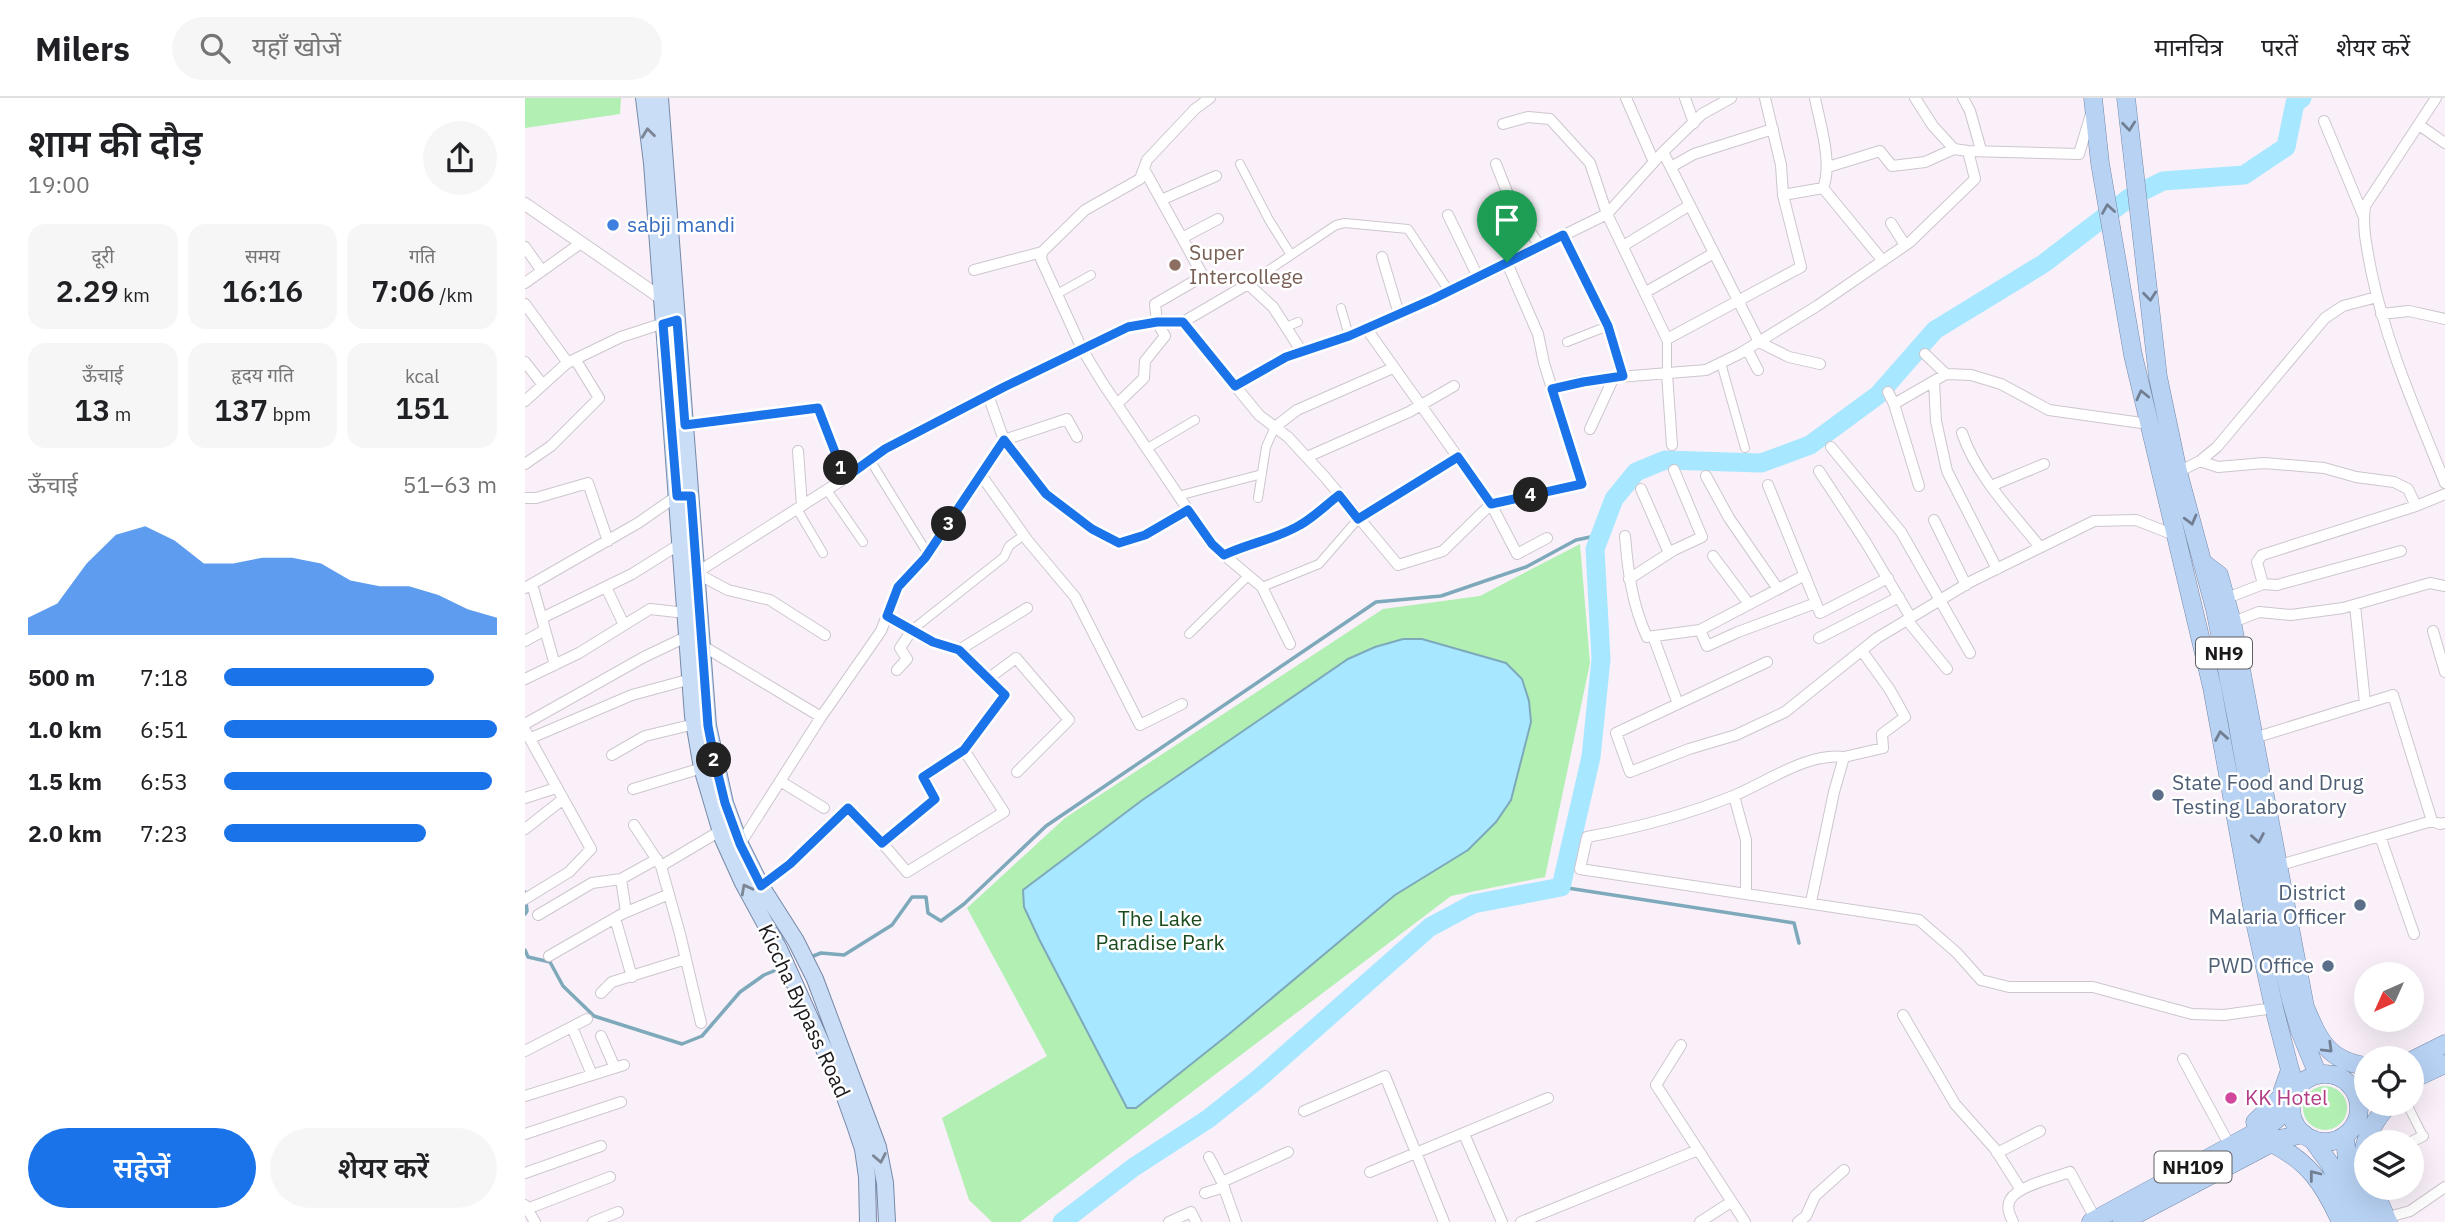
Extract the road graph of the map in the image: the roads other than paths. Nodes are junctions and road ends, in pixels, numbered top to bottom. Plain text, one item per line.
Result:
1 (644, 98) edge
2 (660, 98) edge
3 (1210, 98) edge
4 (1626, 98) edge
5 (1685, 98) edge
6 (1731, 98) edge
7 (1765, 98) edge
8 (1815, 98) edge
9 (1915, 98) edge
10 (1963, 98) edge
11 (2126, 98) edge
12 (2436, 98) edge
13 (1717, 102) edge
14 (2093, 103) edge
15 (2324, 121) dead end
16 (1694, 123) junction
17 (1503, 124) dead end
18 (2419, 125) junction
19 (1773, 129) junction
20 (2445, 143) edge
21 (1954, 149) junction
22 (1981, 150) junction
23 (1663, 152) junction
24 (1968, 152) junction
25 (1654, 162) junction
26 (1240, 164) dead end
27 (1496, 164) dead end
28 (1671, 167) junction
29 (1828, 167) junction
30 (1144, 170) junction
31 (1216, 176) dead end
32 (1823, 188) junction
33 (1783, 195) junction
34 (1161, 200) junction
35 (525, 204) edge
36 (1690, 205) junction
37 (1607, 214) junction
38 (1448, 215) dead end
39 (2364, 217) junction
40 (1218, 219) dead end
41 (1891, 223) dead end
42 (1563, 235) junction
43 (1182, 238) junction
44 (581, 243) junction
45 (1905, 245) junction
46 (1540, 246) junction
47 (1623, 246) junction
48 (525, 247) edge
49 (1042, 252) junction
50 (1714, 253) junction
51 (1291, 255) junction
52 (1382, 257) dead end
53 (1883, 261) junction
54 (1507, 262) junction
55 (667, 269) junction
56 (974, 270) dead end
57 (542, 271) junction
58 (1091, 275) dead end
59 (1478, 277) junction
60 (525, 283) edge
61 (1248, 284) junction
62 (1449, 291) junction
63 (1646, 292) junction
64 (1056, 294) junction
65 (2377, 297) junction
66 (661, 298) junction
67 (1738, 301) junction
68 (525, 304) edge
69 (1341, 308) dead end
70 (1399, 314) junction
71 (2381, 314) junction
72 (672, 317) junction
73 (2445, 319) edge
74 (1157, 322) junction
75 (1183, 322) junction
76 (1298, 322) dead end
77 (1608, 326) junction
78 (1286, 327) junction
79 (1366, 328) junction
80 (1349, 336) junction
81 (1667, 339) junction
82 (1567, 342) dead end
83 (1759, 342) junction
84 (672, 345) junction
85 (1081, 349) junction
86 (1747, 349) junction
87 (1302, 352) junction
88 (1925, 354) dead end
89 (572, 361) junction
90 (525, 362) edge
91 (1721, 363) junction
92 (1820, 364) dead end
93 (1393, 368) junction
94 (1758, 370) dead end
95 (1667, 373) junction
96 (1946, 374) junction
97 (1619, 377) junction
98 (1934, 381) junction
99 (543, 385) junction
100 (1235, 386) junction
101 (1454, 386) dead end
102 (1552, 389) junction
103 (1888, 392) dead end
104 (988, 395) junction
105 (525, 401) edge
106 (1117, 404) junction
107 (1893, 404) junction
108 (1422, 405) junction
109 (818, 408) joint
110 (1195, 420) dead end
111 (2149, 424) junction
112 (685, 425) junction
113 (1275, 427) junction
114 (1590, 429) dead end
115 (1962, 433) dead end
116 (1077, 437) dead end
117 (1004, 440) junction
118 (1672, 445) dead end
119 (1831, 447) dead end
120 (1745, 448) dead end
121 (1146, 449) junction
122 (799, 451) dead end
123 (1307, 457) junction
124 (1458, 457) junction
125 (527, 459) edge
126 (870, 460) junction
127 (2200, 461) junction
128 (2044, 464) dead end
129 (1674, 470) dead end
130 (1819, 471) dead end
131 (1262, 474) junction
132 (2170, 474) junction
133 (981, 475) junction
134 (1706, 476) dead end
135 (845, 478) junction
136 (2445, 483) edge
137 (1768, 485) dead end
138 (1919, 486) dead end
139 (1991, 486) junction
140 (1641, 489) dead end
141 (827, 490) junction
142 (2445, 494) edge
143 (1339, 495) junction
144 (684, 496) junction
145 (1178, 496) junction
146 (525, 498) edge
147 (1258, 498) dead end
148 (1491, 504) junction
149 (2416, 506) junction
150 (800, 508) junction
151 (1188, 510) junction
152 (1358, 519) junction
153 (1934, 520) dead end
154 (1024, 535) junction
155 (1625, 536) dead end
156 (2177, 536) junction
157 (1547, 538) dead end
158 (608, 541) junction
159 (863, 542) dead end
160 (680, 544) junction
161 (2040, 547) junction
162 (2401, 551) dead end
163 (823, 553) dead end
164 (1668, 553) junction
165 (928, 554) junction
166 (1224, 555) junction
167 (1713, 556) dead end
168 (1997, 569) junction
169 (689, 573) junction
170 (1805, 575) junction
171 (1248, 576) junction
172 (1888, 578) junction
173 (1629, 579) junction
174 (1966, 584) junction
175 (2263, 584) junction
176 (529, 586) edge
177 (2445, 586) edge
178 (606, 587) junction
179 (1262, 587) junction
180 (1779, 589) junction
181 (1899, 597) junction
182 (1940, 600) junction
183 (2220, 601) junction
184 (1816, 603) junction
185 (1749, 604) junction
186 (2355, 605) junction
187 (1027, 608) dead end
188 (686, 613) junction
189 (887, 616) junction
190 (542, 618) junction
191 (1909, 619) junction
192 (624, 625) junction
193 (2225, 625) junction
194 (545, 630) junction
195 (912, 630) junction
196 (1700, 630) junction
197 (2433, 631) dead end
198 (1189, 634) dead end
199 (825, 635) dead end
200 (688, 636) junction
201 (1653, 636) junction
202 (1819, 638) dead end
203 (525, 641) edge
204 (1290, 644) dead end
205 (702, 646) junction
206 (959, 650) junction
207 (1861, 651) junction
208 (1970, 653) dead end
209 (1767, 662) dead end
210 (555, 665) junction
211 (1947, 669) dead end
212 (897, 670) dead end
213 (2445, 672) edge
214 (989, 678) junction
215 (525, 679) edge
216 (691, 679) junction
217 (2365, 703) junction
218 (1182, 704) dead end
219 (1678, 704) junction
220 (821, 718) junction
221 (525, 724) edge
222 (695, 724) junction
223 (528, 734) edge
224 (2248, 740) junction
225 (964, 750) junction
226 (611, 755) dead end
227 (1844, 757) junction
228 (708, 772) junction
229 (1017, 772) dead end
230 (780, 781) junction
231 (556, 788) junction
232 (633, 789) dead end
233 (1734, 796) junction
234 (525, 798) edge
235 (562, 800) junction
236 (824, 808) dead end
237 (2432, 821) junction
238 (2445, 823) edge
239 (634, 825) dead end
240 (525, 829) edge
241 (720, 831) junction
242 (2380, 836) junction
243 (882, 843) junction
244 (740, 844) junction
245 (659, 862) junction
246 (2271, 868) junction
247 (621, 879) junction
248 (761, 886) junction
249 (1746, 892) junction
250 (669, 894) junction
251 (529, 897) edge
252 (1811, 902) junction
253 (626, 912) junction
254 (538, 915) dead end
255 (615, 918) junction
256 (2414, 934) dead end
257 (549, 956) dead end
258 (686, 959) junction
259 (632, 977) junction
260 (601, 993) dead end
261 (2274, 1008) junction
262 (1903, 1015) dead end
263 (587, 1019) dead end
264 (701, 1023) dead end
265 (572, 1027) junction
266 (601, 1036) dead end
267 (2445, 1044) edge
268 (1681, 1045) dead end
269 (525, 1051) edge
270 (2183, 1059) dead end
271 (2445, 1064) edge
272 (2354, 1065) edge
273 (2424, 1066) edge
274 (2290, 1070) junction
275 (2424, 1072) edge
276 (592, 1075) junction
277 (2318, 1075) junction
278 (2354, 1081) edge
279 (2346, 1082) junction
280 (2297, 1089) junction
281 (2354, 1092) edge
282 (525, 1096) edge
283 (1548, 1098) dead end
284 (621, 1102) dead end
285 (2291, 1107) junction
286 (1304, 1111) dead end
287 (2358, 1116) edge
288 (2040, 1131) dead end
289 (525, 1134) edge
290 (1464, 1134) junction
291 (2345, 1135) junction
292 (2308, 1136) junction
293 (2271, 1143) junction
294 (601, 1146) dead end
295 (2230, 1146) junction
296 (1698, 1150) junction
297 (1288, 1152) dead end
298 (1997, 1153) junction
299 (1416, 1154) junction
300 (1209, 1157) dead end
301 (1844, 1170) dead end
302 (1370, 1172) dead end
303 (525, 1173) edge
304 (610, 1177) dead end
305 (1223, 1185) junction
306 (2445, 1186) edge
307 (2171, 1188) junction
308 (2021, 1190) junction
309 (1205, 1193) dead end
310 (2376, 1200) edge
311 (1731, 1202) junction
312 (618, 1212) dead end
313 (528, 1214) edge
314 (2093, 1221) edge
315 (2350, 1221) edge
316 (2380, 1221) edge
317 (593, 1222) edge
318 (868, 1222) edge
319 (887, 1222) edge
320 (1169, 1222) edge
321 (1196, 1222) edge
322 (1236, 1222) edge
323 (1444, 1222) edge
324 (1502, 1222) edge
325 (1521, 1222) edge
326 (1700, 1222) edge
327 (1745, 1222) edge
328 (1798, 1222) edge
329 (2013, 1222) edge
330 (2122, 1222) edge

55 -> 1 main road, Kiccha Bypass Road
2 - 55 main road
3 - 30 street
4 - 25 street
5 - 16 street
6 - 13 street
7 - 19 street
8 - 29 street
9 - 21 street
10 - 22 street
11 -> 132 highway, NH9
12 - 18 street
13 - 16 street
14 - 22 street
111 -> 14 highway, NH9
15 - 39 street
16 - 23 street
17 - 37 street
18 - 20 street
18 - 39 street
19 - 28 street
19 - 33 street
21 - 24 street
21 - 29 street
22 - 24 street
23 - 25 street
23 - 28 street
24 - 45 street
25 - 37 street
26 - 51 street
27 - 46 street
28 - 36 street
29 - 32 street
30 - 34 street
30 - 49 street
31 - 34 street
32 - 33 street
32 - 53 street
33 - 67 street
34 - 43 street
35 - 44 street
36 - 47 street
36 - 50 street
37 - 42 street
37 - 47 street
38 - 59 street
39 - 65 street
40 - 43 street
41 - 45 street
42 - 46 street
42 - 77 street
43 - 74 street
44 - 57 street
44 - 66 street
45 - 53 street
46 - 54 street
47 - 63 street
48 - 57 street
49 - 56 street
49 - 64 street
50 - 63 street
50 - 67 street
51 - 61 street
51 - 62 street
52 - 70 street
53 - 83 street
54 - 59 street
54 - 102 street
55 - 66 main road, Kiccha Bypass Road
55 - 72 main road
57 - 60 street
58 - 64 street
59 - 62 street
61 - 75 street
61 - 78 street
62 - 70 street
63 - 81 street
64 - 85 street
65 - 71 street
65 - 127 street
66 - 72 main road, Kiccha Bypass Road
67 - 81 street
67 - 83 street
68 - 89 street
69 - 80 street
70 - 79 street
71 - 73 street
71 - 136 street
72 - 84 main road, Kiccha Bypass Road
72 - 89 street
74 - 75 street
74 - 85 street
74 - 106 street
75 - 100 street
76 - 78 street
77 - 82 street
77 - 97 street
78 - 87 street
79 - 80 street
79 - 93 street
80 - 87 street
81 - 95 street
83 - 86 street
83 - 92 street
84 - 112 main road
84 - 144 main road, Kiccha Bypass Road
85 - 104 street
85 - 106 street
86 - 91 street
86 - 94 street
87 - 100 street
88 - 96 street
89 - 99 street
89 - 125 street
90 - 99 street
91 - 95 street
91 - 120 street
93 - 108 street
93 - 113 street
95 - 97 street
95 - 118 street
96 - 98 street
96 - 111 street
97 - 102 street
97 - 114 street
98 - 107 street
98 - 168 street
99 - 105 street
100 - 113 street
101 - 108 street
102 - 148 street
103 - 107 street
104 - 117 street
104 - 126 street
106 - 121 street
107 - 138 street
108 - 123 street
108 - 124 street
109 - 112 street
109 - 135 street
110 - 121 street
111 - 132 highway, NH9
112 - 144 main road
113 - 123 street
113 - 131 street
115 - 139 street
116 - 117 street
117 - 133 street
117 - 151 street
119 - 182 street
121 - 145 street
122 - 150 street
123 - 143 street
124 - 148 street
124 - 152 street
126 - 135 street
126 - 165 street
127 - 132 street
127 - 149 street
128 - 139 street
129 - 164 street
130 - 172 street
131 - 145 street
131 - 147 street
132 - 156 highway, NH9
132 -> 183 highway, NH9
133 - 154 street
133 - 165 street
134 - 180 street
135 - 141 street
137 - 170 street
139 - 161 street
140 - 164 street
141 - 150 street
141 - 159 street
142 - 149 street
143 - 152 street
143 - 166 street
144 - 158 street
144 - 160 main road, Kiccha Bypass Road
144 - 169 main road
145 - 151 street
146 - 158 street
148 - 152 street
148 - 157 street
149 - 175 street
150 - 163 street
150 - 169 street
151 - 166 street
152 - 179 street
153 - 174 street
154 - 195 street
154 - 218 street
155 - 173 street
156 - 161 street
261 -> 156 highway, NH9
158 - 176 street
160 - 169 main road, Kiccha Bypass Road
160 - 178 street
161 - 168 street
162 - 175 street
164 - 173 street
165 - 189 street
166 - 171 street
167 - 185 street
168 - 174 street
169 - 188 main road, Kiccha Bypass Road
169 - 199 street
169 - 205 main road
170 - 180 street
170 - 184 street
171 - 179 street
171 - 198 street
172 - 181 street
172 - 184 street
173 - 201 street
174 - 182 street
175 - 183 street
176 - 190 street
177 - 186 street
178 - 190 street
178 - 192 street
179 - 204 street
180 - 185 street
181 - 191 street
181 - 202 street
182 - 191 street
182 - 208 street
183 - 193 highway, NH9
184 - 196 street
185 - 196 street
186 - 193 street
186 - 217 street
187 - 206 street
188 - 192 street
188 - 200 main road, Kiccha Bypass Road
189 - 195 street
189 - 220 street
190 - 194 street
191 - 207 street
191 - 211 street
192 - 210 street
193 - 224 highway, NH9
194 - 203 street
194 - 210 street
195 - 206 street
195 - 212 street
196 - 201 street
197 - 213 street
200 - 216 main road, Kiccha Bypass Road
200 - 221 street
201 - 219 street
205 - 220 street
205 - 228 main road
206 - 214 street
207 - 219 street
207 - 227 street
209 - 219 street
210 - 215 street
214 - 225 street
214 - 229 street
216 - 222 main road, Kiccha Bypass Road
216 - 223 street
217 - 224 street
217 - 237 street
220 - 230 street
222 - 226 street
222 - 228 main road, Kiccha Bypass Road
223 - 231 street
224 -> 246 highway, NH9
225 - 243 street
225 - 243 street
227 - 233 street
227 - 252 street
228 - 232 street
228 - 241 main road, Kiccha Bypass Road
228 - 244 main road
230 - 236 street
230 - 244 street
231 - 234 street
231 - 235 street
233 - 249 street
233 - 249 street
235 - 240 street
235 - 251 street
237 - 238 street
237 - 242 street
239 - 245 street
241 - 245 street
318 -> 241 main road, Kiccha Bypass Road
242 - 246 street
242 - 256 street
243 - 248 street
244 - 248 main road
245 - 247 street
245 - 250 street
246 -> 272 highway
246 - 277 highway, NH9
247 - 253 street
247 - 254 street
248 -> 319 main road
249 - 252 street
250 - 253 street
250 - 258 street
252 - 261 street
253 - 255 street
255 - 257 street
255 - 259 street
258 - 259 street
258 - 264 street
259 - 260 street
261 - 274 highway, NH9
262 - 298 street
263 - 265 street
265 - 269 street
265 - 276 street
266 - 276 street
267 - 273 highway
268 - 296 street
270 - 295 street
271 - 275 highway
274 - 280 highway, NH9
274 - 295 highway
276 - 282 street
277 - 279 highway
277 - 280 highway
278 - 279 highway
279 - 281 highway
280 - 285 highway
283 - 290 street
284 - 289 street
285 - 292 highway
285 - 295 highway, NH109
286 - 299 street
287 - 291 highway
288 - 298 street
290 - 299 street
290 - 324 street
291 - 292 highway
291 - 316 highway
292 - 293 highway, NH109
292 - 315 highway
293 - 307 highway, NH109
315 -> 293 highway
294 - 303 street
295 - 307 highway, NH109
296 - 311 street
296 - 325 street
297 - 305 street
298 - 308 street
299 - 302 street
299 - 323 street
300 - 305 street
301 - 328 street
304 - 313 street
305 - 309 street
305 - 322 street
306 - 316 street
307 - 314 highway, NH109
307 - 330 highway, NH109
308 - 314 street
308 - 329 street
310 - 316 highway
311 - 326 street
311 - 327 street
312 - 317 street
320 - 321 street

